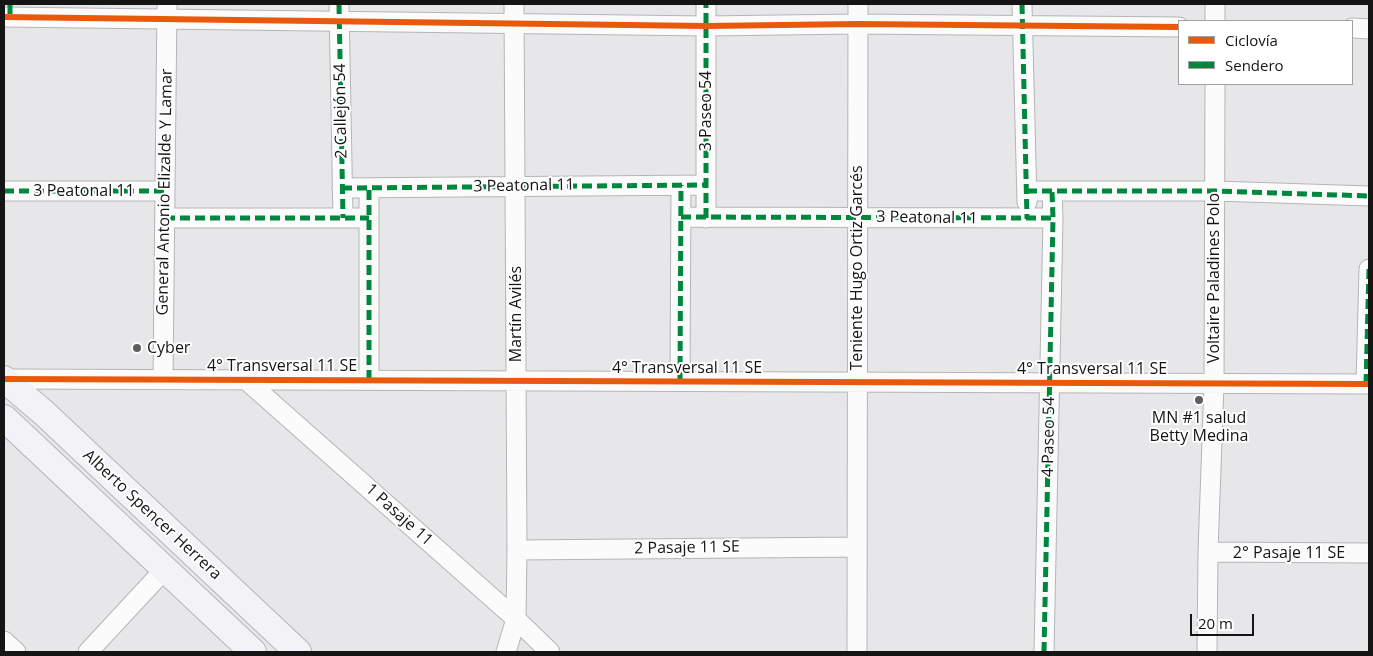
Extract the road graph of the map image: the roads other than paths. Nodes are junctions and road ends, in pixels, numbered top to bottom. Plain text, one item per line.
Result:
1 (514, 4) edge
2 (706, 4) edge
3 (858, 4) edge
4 (1022, 4) edge
5 (1215, 4) edge
6 (166, 12) edge
7 (8, 13) edge
8 (339, 13) edge
9 (1216, 20) edge
10 (515, 23) junction
11 (858, 24) junction
12 (706, 26) junction
13 (1022, 26) junction
14 (1178, 27) edge
15 (1353, 28) edge
16 (1369, 28) edge
17 (1215, 85) edge
18 (682, 185) junction
19 (706, 185) junction
20 (516, 186) junction
21 (342, 188) junction
22 (369, 188) junction
23 (4, 191) edge
24 (165, 191) junction
25 (1027, 191) junction
26 (1052, 191) junction
27 (1215, 191) junction
28 (1369, 196) edge
29 (681, 216) junction
30 (858, 217) junction
31 (165, 218) junction
32 (343, 218) junction
33 (368, 218) junction
34 (706, 218) junction
35 (1053, 218) junction
36 (1027, 219) junction
37 (1369, 270) edge
38 (4, 379) edge
39 (163, 380) junction
40 (246, 380) junction
41 (368, 380) junction
42 (516, 381) junction
43 (680, 382) junction
44 (857, 382) junction
45 (1050, 382) junction
46 (1214, 384) junction
47 (1368, 384) edge
48 (4, 418) edge
49 (857, 547) junction
50 (517, 550) junction
51 (1208, 552) junction
52 (1369, 553) edge
53 (165, 569) junction
54 (516, 619) junction
55 (4, 641) edge
56 (16, 652) edge
57 (88, 652) edge
58 (254, 652) edge
59 (298, 652) edge
60 (506, 652) edge
61 (550, 652) edge
62 (857, 652) edge
63 (1044, 652) edge
64 (1207, 652) edge

1 - 10 street, Martín Avilés
2 - 12 street, 3 Paseo 54
3 - 11 street, Teniente Hugo Ortiz Garcés
4 - 13 street
5 - 9 street
6 - 7 street
6 - 8 street
6 - 24 street, General Antonio Elizalde Y Lamar
8 - 10 street
8 - 21 street, 2 Callejón 54
10 - 12 street
10 - 20 street, Martín Avilés
11 - 12 street
11 - 13 street
11 - 30 street, Teniente Hugo Ortiz Garcés
12 - 19 street, 3 Paseo 54
13 - 14 street
13 - 25 street
15 - 16 street
17 - 27 street, Voltaire Paladines Polo
18 - 19 street, 3 Peatonal 11
18 - 20 street, 3 Peatonal 11
18 - 29 street
19 - 34 street, 3 Paseo 54
20 - 22 street, 3 Peatonal 11
20 - 42 street, Martín Avilés
21 - 22 street, 3 Peatonal 11
21 - 32 street, 2 Callejón 54
22 - 33 street
23 - 24 street, 3 Peatonal 11
24 - 31 street, General Antonio Elizalde Y Lamar
25 - 26 street
25 - 36 street
26 - 27 street
26 - 35 street, 4 Paseo 54
27 - 28 street
27 - 46 street, Voltaire Paladines Polo
29 - 34 street, 3 Peatonal 11
29 - 43 street
30 - 34 street, 3 Peatonal 11
30 - 36 street, 3 Peatonal 11
30 - 44 street, Teniente Hugo Ortiz Garcés
31 - 32 street
31 - 39 street, General Antonio Elizalde Y Lamar
32 - 33 street
33 - 41 street
35 - 36 street, 3 Peatonal 11
35 - 45 street, 4 Paseo 54
37 - 47 street
38 - 39 street, 4° Transversal 11 SE
38 - 59 street, Alberto Spencer Herrera
39 - 40 street, 4° Transversal 11 SE
40 - 41 street, 4° Transversal 11 SE
40 - 54 street, 1 Pasaje 11
41 - 42 street, 4° Transversal 11 SE
42 - 43 street, 4° Transversal 11 SE
42 - 50 street, Martín Avilés
43 - 44 street, 4° Transversal 11 SE
44 - 45 street, 4° Transversal 11 SE
44 - 49 street, Teniente Hugo Ortiz Garcés
45 - 46 street, 4° Transversal 11 SE
45 - 63 street, 4 Paseo 54
46 - 47 street, 4° Transversal 11 SE
46 - 51 street, Voltaire Paladines Polo
48 - 53 street, Alberto Spencer Herrera
49 - 50 street, 2 Pasaje 11 SE
49 - 62 street, Teniente Hugo Ortiz Garcés
50 - 54 street, Martín Avilés
51 - 52 street, 2° Pasaje 11 SE
51 - 64 street, Voltaire Paladines Polo
53 - 57 street
53 - 58 street, Alberto Spencer Herrera
54 - 60 street, Martín Avilés
54 - 61 street, 1 Pasaje 11
55 - 56 street

